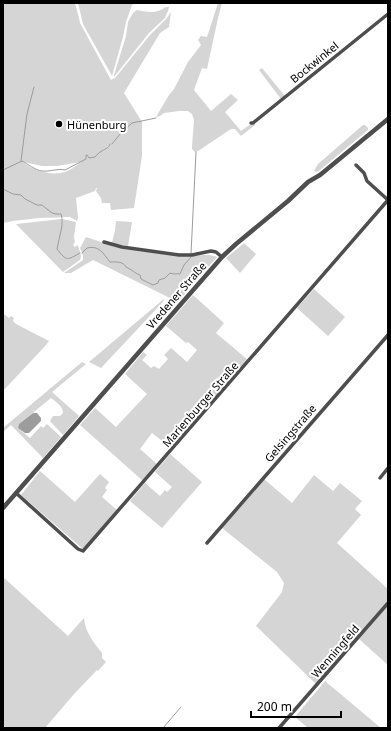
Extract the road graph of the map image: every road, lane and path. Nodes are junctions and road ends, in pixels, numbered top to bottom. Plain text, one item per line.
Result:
1 (388, 14) edge
2 (388, 119) edge
3 (250, 123) dead end
4 (356, 165) dead end
5 (388, 200) edge
6 (104, 242) dead end
7 (222, 257) junction
8 (388, 335) edge
9 (388, 468) edge
10 (380, 478) dead end
11 (16, 493) junction
12 (3, 508) edge
13 (206, 543) dead end
14 (388, 603) edge
15 (280, 728) edge

1 - 3 street, Bockwinkel
2 - 7 street, Vredener Straße
4 - 5 street
5 - 11 street, Marienburger Straße
6 - 7 street
7 - 11 street, Vredener Straße
8 - 13 street, Gelsingstraße
9 - 10 street
11 - 12 street, Vredener Straße
14 - 15 street, Wenningfeld

